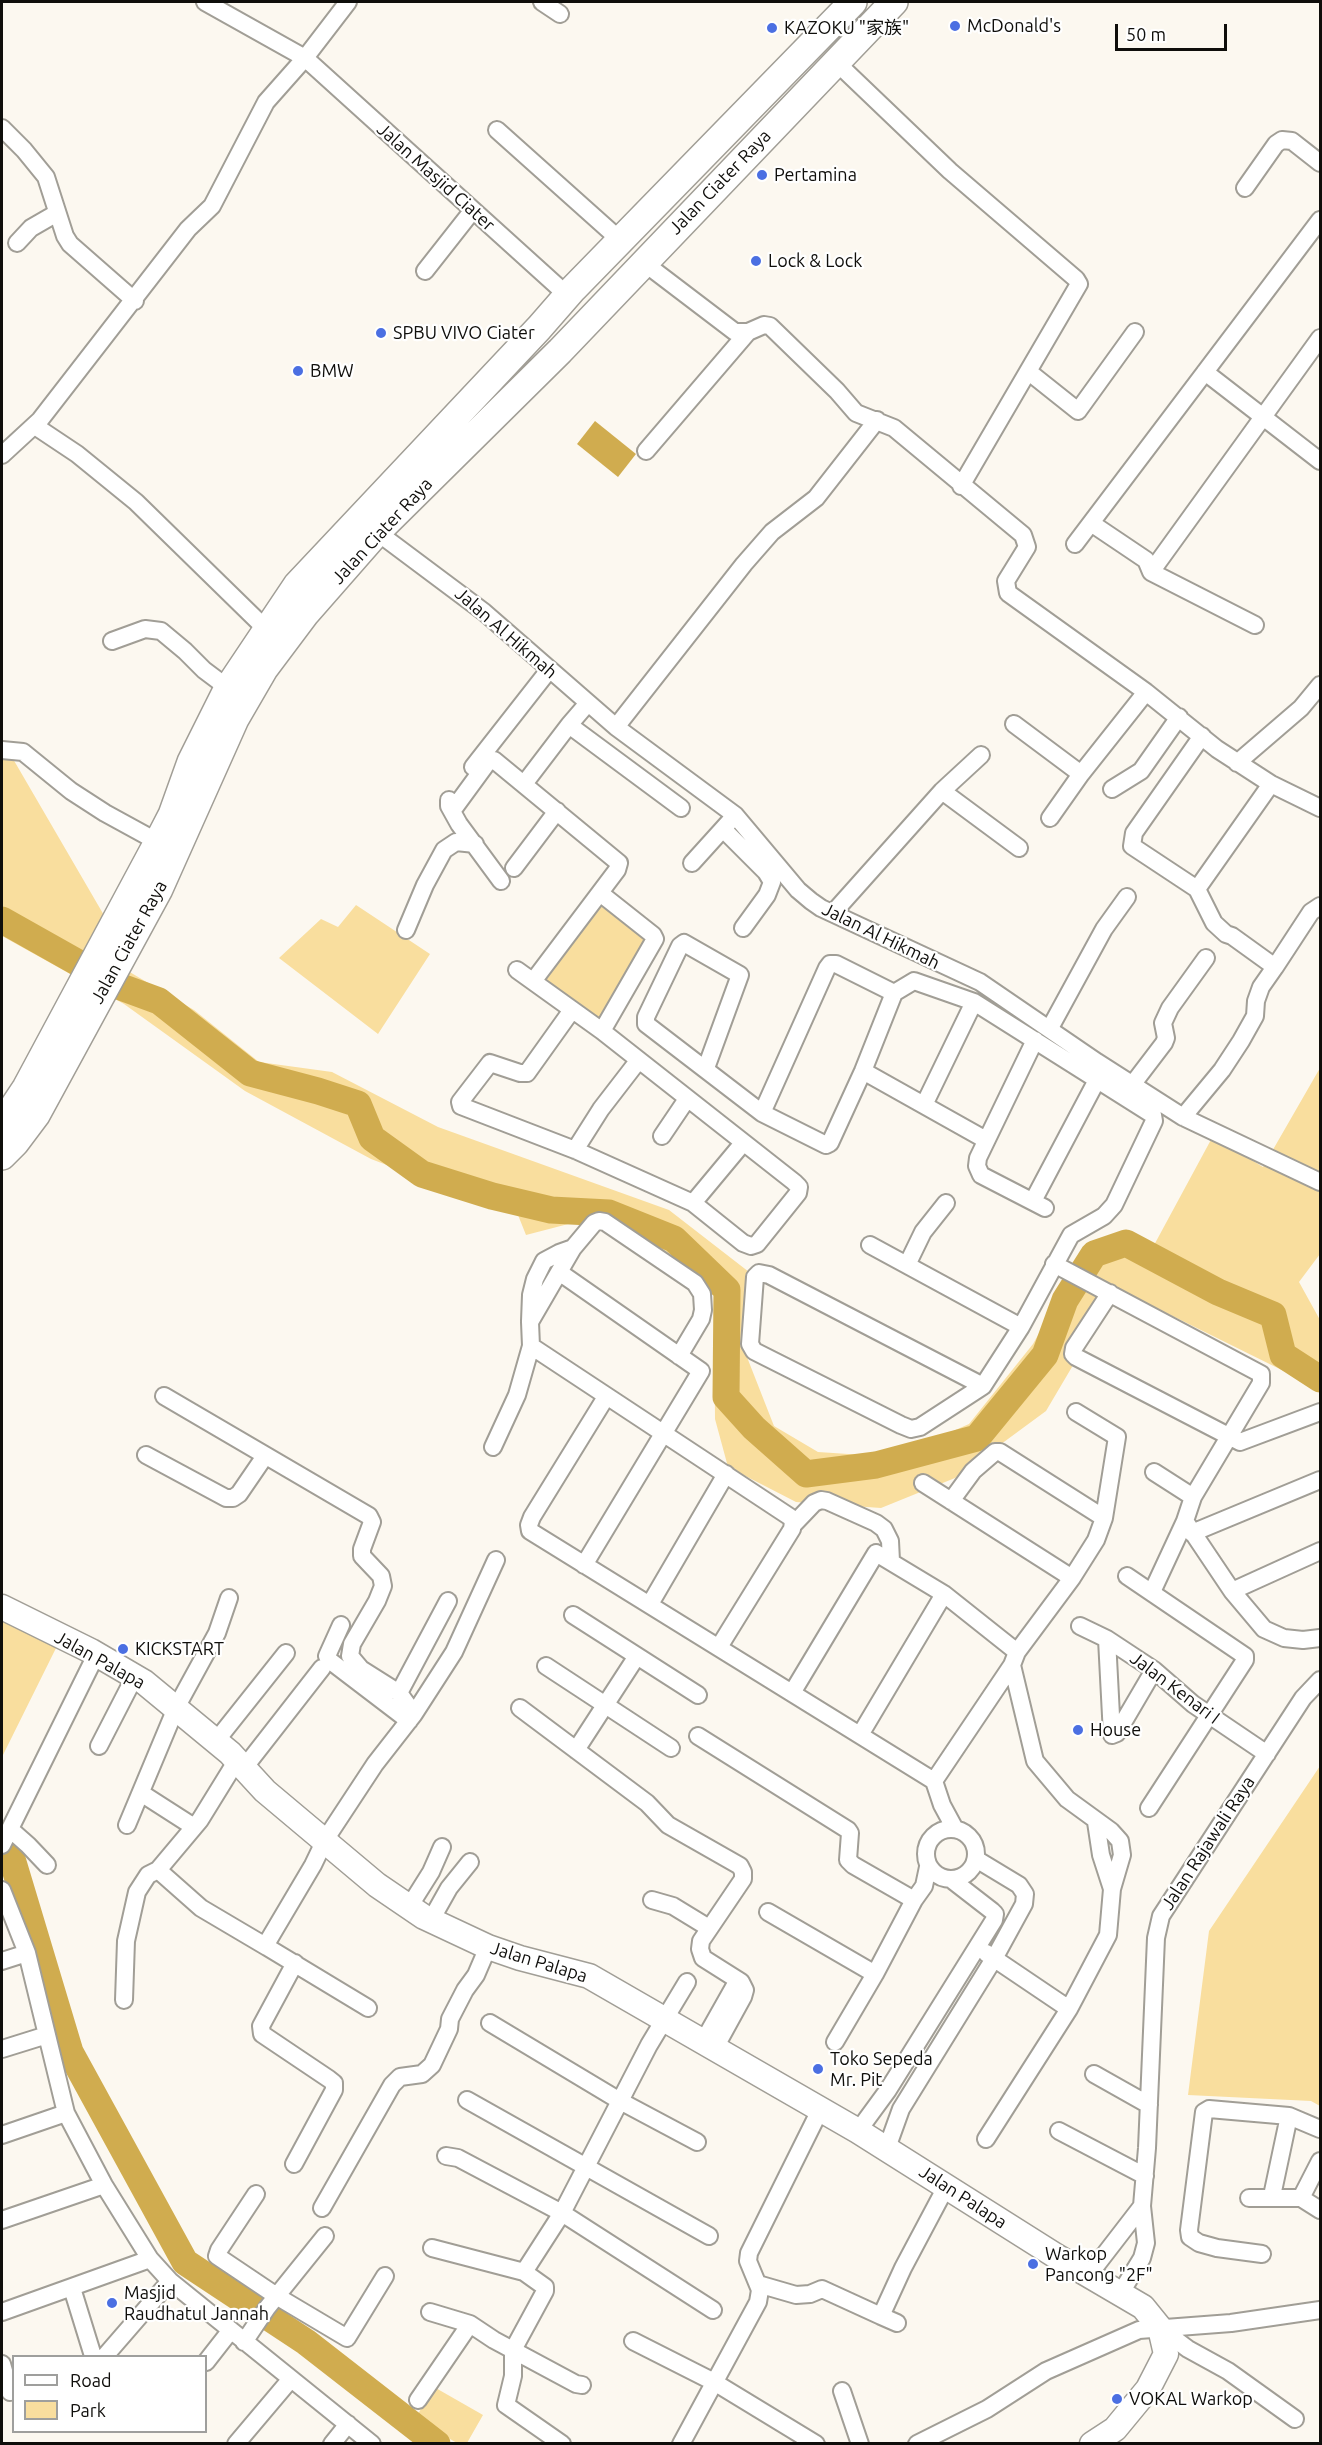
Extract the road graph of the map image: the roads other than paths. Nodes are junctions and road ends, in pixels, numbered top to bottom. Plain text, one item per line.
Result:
1 (205, 2) edge
2 (348, 2) edge
3 (542, 2) edge
4 (853, 2) edge
5 (894, 2) edge
6 (560, 14) dead end
7 (305, 58) junction
8 (836, 62) junction
9 (749, 107) junction
10 (2, 128) edge
11 (771, 129) junction
12 (497, 130) dead end
13 (1320, 163) edge
14 (1245, 188) dead end
15 (473, 210) junction
16 (57, 213) junction
17 (1320, 220) edge
18 (620, 240) junction
19 (17, 243) dead end
20 (643, 262) junction
21 (425, 271) dead end
22 (567, 296) junction
23 (135, 301) junction
24 (539, 328) junction
25 (748, 332) junction
26 (1135, 332) dead end
27 (1320, 338) edge
28 (560, 351) junction
29 (1029, 372) junction
30 (1205, 372) junction
31 (1262, 416) junction
32 (877, 420) junction
33 (34, 426) junction
34 (646, 451) dead end
35 (2, 456) edge
36 (1320, 460) edge
37 (961, 486) junction
38 (1091, 523) junction
39 (377, 532) junction
40 (1075, 544) dead end
41 (1151, 572) junction
42 (1255, 625) dead end
43 (267, 630) junction
44 (112, 641) dead end
45 (549, 670) junction
46 (1320, 685) edge
47 (228, 688) junction
48 (1146, 692) junction
49 (588, 703) junction
50 (1179, 717) junction
51 (1014, 724) dead end
52 (569, 725) junction
53 (616, 727) junction
54 (1202, 736) junction
55 (2, 750) edge
56 (981, 755) dead end
57 (1237, 763) junction
58 (1081, 774) junction
59 (524, 784) junction
60 (1271, 784) junction
61 (1112, 789) dead end
62 (942, 791) junction
63 (455, 807) dead end
64 (681, 808) dead end
65 (1320, 808) edge
66 (557, 811) junction
67 (735, 815) junction
68 (1050, 818) dead end
69 (723, 829) junction
70 (158, 842) junction
71 (475, 844) junction
72 (1019, 848) dead end
73 (692, 863) dead end
74 (514, 868) dead end
75 (501, 881) dead end
76 (1197, 889) junction
77 (600, 892) junction
78 (1127, 897) dead end
79 (1320, 906) edge
80 (833, 913) junction
81 (743, 928) dead end
82 (406, 930) dead end
83 (112, 952) junction
84 (1206, 958) dead end
85 (1275, 967) junction
86 (517, 970) dead end
87 (534, 980) junction
88 (894, 993) junction
89 (87, 997) junction
90 (974, 1002) junction
91 (572, 1010) junction
92 (1050, 1028) junction
93 (602, 1031) junction
94 (1035, 1040) junction
95 (638, 1061) junction
96 (706, 1068) junction
97 (863, 1071) junction
98 (1097, 1080) junction
99 (1132, 1085) junction
100 (687, 1099) junction
101 (924, 1105) junction
102 (762, 1113) junction
103 (1183, 1117) junction
104 (2, 1124) edge
105 (662, 1136) dead end
106 (986, 1140) junction
107 (743, 1143) junction
108 (575, 1150) junction
109 (2, 1156) edge
110 (1320, 1182) edge
111 (693, 1203) junction
112 (946, 1203) dead end
113 (870, 1245) dead end
114 (573, 1248) junction
115 (907, 1265) junction
116 (1060, 1267) junction
117 (559, 1272) junction
118 (1106, 1291) junction
119 (530, 1322) junction
120 (1021, 1327) junction
121 (531, 1346) junction
122 (679, 1356) junction
123 (983, 1386) junction
124 (164, 1396) dead end
125 (606, 1397) junction
126 (1076, 1412) dead end
127 (1320, 1412) edge
128 (664, 1434) junction
129 (1230, 1437) junction
130 (493, 1447) dead end
131 (147, 1455) dead end
132 (265, 1456) junction
133 (1154, 1472) dead end
134 (726, 1474) junction
135 (1320, 1480) edge
136 (923, 1483) dead end
137 (1193, 1497) junction
138 (951, 1502) junction
139 (1104, 1518) junction
140 (793, 1525) junction
141 (1189, 1527) junction
142 (1320, 1551) edge
143 (496, 1560) dead end
144 (891, 1561) junction
145 (584, 1565) junction
146 (1127, 1576) dead end
147 (1072, 1578) junction
148 (1232, 1591) junction
149 (1152, 1592) junction
150 (944, 1594) junction
151 (229, 1598) dead end
152 (448, 1601) dead end
153 (650, 1604) junction
154 (2, 1607) edge
155 (573, 1615) dead end
156 (341, 1625) dead end
157 (1080, 1626) dead end
158 (1320, 1638) edge
159 (1107, 1639) junction
160 (718, 1647) junction
161 (286, 1653) dead end
162 (637, 1656) junction
163 (1015, 1658) junction
164 (91, 1665) dead end
165 (546, 1666) dead end
166 (322, 1668) dead end
167 (1154, 1670) junction
168 (135, 1676) junction
169 (1320, 1680) edge
170 (399, 1693) junction
171 (792, 1693) junction
172 (698, 1695) dead end
173 (606, 1704) junction
174 (176, 1708) junction
175 (520, 1708) dead end
176 (1208, 1714) junction
177 (412, 1718) junction
178 (860, 1735) junction
179 (698, 1736) dead end
180 (216, 1741) junction
181 (99, 1746) dead end
182 (671, 1748) dead end
183 (576, 1750) junction
184 (1267, 1754) junction
185 (241, 1764) junction
186 (934, 1781) junction
187 (141, 1793) junction
188 (1149, 1808) dead end
189 (127, 1825) dead end
190 (194, 1827) junction
191 (948, 1830) junction
192 (6, 1837) edge
193 (325, 1840) junction
194 (442, 1847) dead end
195 (976, 1859) junction
196 (470, 1862) dead end
197 (47, 1865) dead end
198 (158, 1870) junction
199 (940, 1875) junction
200 (2, 1890) edge
201 (652, 1900) dead end
202 (914, 1900) junction
203 (409, 1907) junction
204 (768, 1912) dead end
205 (431, 1920) junction
206 (709, 1928) junction
207 (267, 1947) junction
208 (488, 1947) junction
209 (977, 1949) junction
210 (27, 1953) junction
211 (995, 1957) junction
212 (2, 1961) edge
213 (295, 1963) junction
214 (875, 1974) junction
215 (687, 1982) dead end
216 (123, 2000) dead end
217 (368, 2008) dead end
218 (1069, 2009) junction
219 (663, 2020) junction
220 (490, 2023) dead end
221 (47, 2036) junction
222 (835, 2043) dead end
223 (709, 2045) junction
224 (2, 2049) edge
225 (1094, 2074) dead end
226 (467, 2100) dead end
227 (620, 2101) junction
228 (878, 2103) junction
229 (1149, 2105) junction
230 (820, 2110) junction
231 (66, 2113) junction
232 (898, 2115) junction
233 (1289, 2115) junction
234 (1320, 2129) edge
235 (858, 2131) junction
236 (1059, 2131) dead end
237 (2, 2134) edge
238 (986, 2139) dead end
239 (697, 2142) dead end
240 (887, 2148) junction
241 (446, 2156) dead end
242 (1320, 2161) edge
243 (294, 2164) dead end
244 (585, 2168) junction
245 (1145, 2176) junction
246 (104, 2185) junction
247 (946, 2187) junction
248 (256, 2194) dead end
249 (1272, 2196) junction
250 (1249, 2198) dead end
251 (1300, 2198) junction
252 (1142, 2206) junction
253 (322, 2208) dead end
254 (1320, 2210) edge
255 (562, 2213) junction
256 (2, 2220) edge
257 (1127, 2225) junction
258 (1145, 2232) junction
259 (325, 2236) dead end
260 (709, 2236) dead end
261 (432, 2248) dead end
262 (1262, 2254) dead end
263 (150, 2259) junction
264 (524, 2272) junction
265 (385, 2276) dead end
266 (1088, 2276) junction
267 (170, 2281) junction
268 (758, 2284) junction
269 (72, 2288) junction
270 (1120, 2294) junction
271 (273, 2302) junction
272 (713, 2310) dead end
273 (1320, 2310) edge
274 (2, 2312) edge
275 (429, 2312) dead end
276 (881, 2316) junction
277 (897, 2323) dead end
278 (470, 2324) junction
279 (1160, 2328) junction
280 (231, 2330) junction
281 (249, 2335) junction
282 (633, 2341) dead end
283 (513, 2350) junction
284 (93, 2355) edge
285 (106, 2355) edge
286 (207, 2361) edge
287 (2, 2364) edge
288 (290, 2380) junction
289 (714, 2382) junction
290 (582, 2385) dead end
291 (842, 2391) dead end
292 (10, 2392) dead end
293 (418, 2400) dead end
294 (1296, 2419) dead end
295 (348, 2424) junction
296 (236, 2444) edge
297 (332, 2444) edge
298 (372, 2444) edge
299 (562, 2444) edge
300 (681, 2444) edge
301 (816, 2444) edge
302 (860, 2444) edge
303 (916, 2444) edge
304 (1092, 2444) edge

1 - 7 street, Jalan Masjid Ciater
2 - 7 street
3 - 6 street
4 - 9 main road, Jalan Ciater Raya
5 - 8 main road, Jalan Ciater Raya
7 - 15 street, Jalan Masjid Ciater
7 - 23 street
8 - 11 main road, Jalan Ciater Raya
8 - 29 street
9 - 11 main road
9 - 18 main road, Jalan Ciater Raya
10 - 16 street
11 - 20 main road, Jalan Ciater Raya
12 - 18 street
13 - 14 street
15 - 21 street
15 - 22 street, Jalan Masjid Ciater
16 - 19 street
16 - 23 street
17 - 30 street
18 - 22 main road, Jalan Ciater Raya
20 - 25 street
20 - 28 main road, Jalan Ciater Raya
22 - 24 main road, Jalan Ciater Raya
23 - 33 street
24 - 28 main road
24 - 43 main road, Jalan Ciater Raya
25 - 32 street
25 - 34 street
26 - 29 street
27 - 31 street
28 - 39 main road, Jalan Ciater Raya
29 - 37 street
30 - 31 street
30 - 38 street
31 - 36 street
31 - 41 street
32 - 37 street
32 - 53 street
33 - 35 street
33 - 43 street
37 - 48 street
38 - 40 street
38 - 41 street
39 - 45 street, Jalan Al Hikmah
39 - 83 main road, Jalan Ciater Raya
41 - 42 street
43 - 47 main road, Jalan Ciater Raya
44 - 47 street
45 - 49 street, Jalan Al Hikmah
45 - 71 street
46 - 57 street
47 - 70 main road, Jalan Ciater Raya
48 - 50 street
48 - 58 street
49 - 52 street
49 - 53 street, Jalan Al Hikmah
50 - 54 street
50 - 61 street
51 - 58 street
52 - 59 street
52 - 64 street
53 - 67 street, Jalan Al Hikmah
54 - 57 street
54 - 76 street
55 - 70 street
56 - 62 street
57 - 60 street
58 - 68 street
59 - 63 street
59 - 66 street
60 - 65 street
60 - 76 street
62 - 72 street
62 - 80 street
66 - 74 street
66 - 77 street
67 - 69 street
67 - 80 street, Jalan Al Hikmah
69 - 73 street
69 - 81 street
70 - 83 main road, Jalan Ciater Raya
71 - 75 street
71 - 82 street
76 - 85 street
77 - 87 street
77 - 93 street
78 - 92 street
79 - 85 street
80 - 92 street, Jalan Al Hikmah
83 - 89 main road, Jalan Ciater Raya
84 - 99 street
85 - 103 street
86 - 87 street
87 - 91 street
88 - 90 street
88 - 97 street
88 - 102 street
89 - 104 main road, Jalan Ciater Raya
89 - 109 main road, Jalan Ciater Raya
90 - 94 street
90 - 101 street
91 - 93 street
91 - 108 street
92 - 99 street, Jalan Al Hikmah
93 - 95 street
94 - 98 street
94 - 106 street
95 - 100 street
95 - 108 street
96 - 96 street
96 - 102 street
97 - 101 street
97 - 102 street
98 - 106 street
98 - 116 street
99 - 103 street, Jalan Al Hikmah
100 - 105 street
100 - 107 street
101 - 106 street
103 - 110 street, Jalan Al Hikmah
107 - 111 street
107 - 111 street
108 - 111 street
112 - 115 street
113 - 115 street
114 - 117 street
114 - 119 street
114 - 122 street
115 - 120 street
116 - 118 street
116 - 120 street
117 - 119 street
117 - 122 street
118 - 129 street
118 - 129 street
119 - 121 street
120 - 123 street
121 - 125 street
121 - 130 street
122 - 128 street
123 - 123 street
124 - 132 street
125 - 128 street
125 - 145 street
126 - 139 street
127 - 129 street
128 - 134 street
128 - 145 street
129 - 137 street
131 - 132 street
132 - 170 street
133 - 137 street
134 - 140 street
134 - 153 street
135 - 141 street
136 - 138 street
137 - 141 street
138 - 139 street
138 - 147 street
139 - 147 street
140 - 144 street
140 - 160 street
141 - 148 street
141 - 149 street
142 - 148 street
143 - 177 street
144 - 150 street
144 - 171 street
145 - 153 street
146 - 149 street
147 - 163 street
148 - 158 street
149 - 176 street
150 - 163 street
150 - 178 street
151 - 174 street
152 - 170 street
153 - 160 street
154 - 168 street, Jalan Palapa
155 - 162 street
156 - 177 street
157 - 159 street, Jalan Kenari I
159 - 167 street, Jalan Kenari I
159 - 167 street
160 - 171 street
161 - 180 street
162 - 172 street
162 - 173 street
163 - 186 street
163 - 218 street
164 - 192 street
165 - 173 street
166 - 185 street
167 - 176 street, Jalan Kenari I
168 - 174 street, Jalan Palapa
168 - 181 street
169 - 184 street, Jalan Rajawali Raya
170 - 177 street
171 - 178 street
173 - 182 street
173 - 183 street
174 - 180 street, Jalan Palapa
174 - 187 street
175 - 183 street
176 - 184 street, Jalan Kenari I
176 - 188 street
177 - 193 street
178 - 186 street
179 - 202 street
180 - 185 street, Jalan Palapa
183 - 206 street
184 - 229 street, Jalan Rajawali Raya
185 - 190 street
185 - 193 street, Jalan Palapa
186 - 191 street
187 - 189 street
187 - 190 street
190 - 198 street
191 - 195 street
191 - 199 street
192 - 197 street
193 - 203 street, Jalan Palapa
193 - 207 street
194 - 203 street
195 - 199 street
195 - 211 street
196 - 205 street
198 - 207 street
198 - 216 street
199 - 202 street
199 - 209 street
200 - 210 street
201 - 206 street
202 - 214 street
203 - 205 street, Jalan Palapa
204 - 214 street
205 - 208 street, Jalan Palapa
206 - 223 street
207 - 213 street
208 - 219 street, Jalan Palapa
208 - 253 street
209 - 211 street
209 - 228 street
210 - 212 street
210 - 221 street
211 - 218 street
211 - 232 street
213 - 217 street
213 - 243 street
214 - 222 street
215 - 219 street
218 - 238 street
219 - 223 street, Jalan Palapa
219 - 227 street
220 - 227 street
221 - 224 street
221 - 231 street
223 - 230 street, Jalan Palapa
225 - 229 street
226 - 244 street
227 - 239 street
227 - 244 street
228 - 232 street
228 - 235 street
229 - 245 street, Jalan Rajawali Raya
230 - 235 street, Jalan Palapa
230 - 268 street
231 - 237 street
231 - 246 street
232 - 240 street
233 - 234 street
233 - 249 street
233 - 262 street
235 - 240 street, Jalan Palapa
236 - 245 street
240 - 247 street, Jalan Palapa
241 - 255 street
242 - 251 street
244 - 255 street
244 - 260 street
245 - 252 street, Jalan Rajawali Raya
246 - 256 street
246 - 263 street
247 - 266 street, Jalan Palapa
247 - 276 street
248 - 271 street
249 - 250 street
249 - 251 street
251 - 254 street
252 - 257 street
252 - 258 street, Jalan Rajawali Raya
255 - 264 street
255 - 272 street
257 - 258 street
257 - 266 street
258 - 270 street, Jalan Rajawali Raya
259 - 271 street
261 - 264 street
263 - 267 street
263 - 269 street
264 - 283 street
265 - 271 street
266 - 270 street, Jalan Palapa
267 - 280 street
267 - 285 street
268 - 276 street
268 - 289 street
269 - 274 street
269 - 284 street
270 - 279 street, Jalan Palapa
271 - 281 street
273 - 279 street
275 - 278 street
276 - 277 street
278 - 283 street
278 - 293 street
279 - 294 street
279 - 303 street
279 - 304 street
280 - 281 street
280 - 286 street
281 - 288 street
282 - 289 street
283 - 290 street
283 - 299 street
287 - 292 street
288 - 295 street
288 - 296 street
289 - 300 street
289 - 301 street
291 - 302 street
295 - 297 street
295 - 298 street

